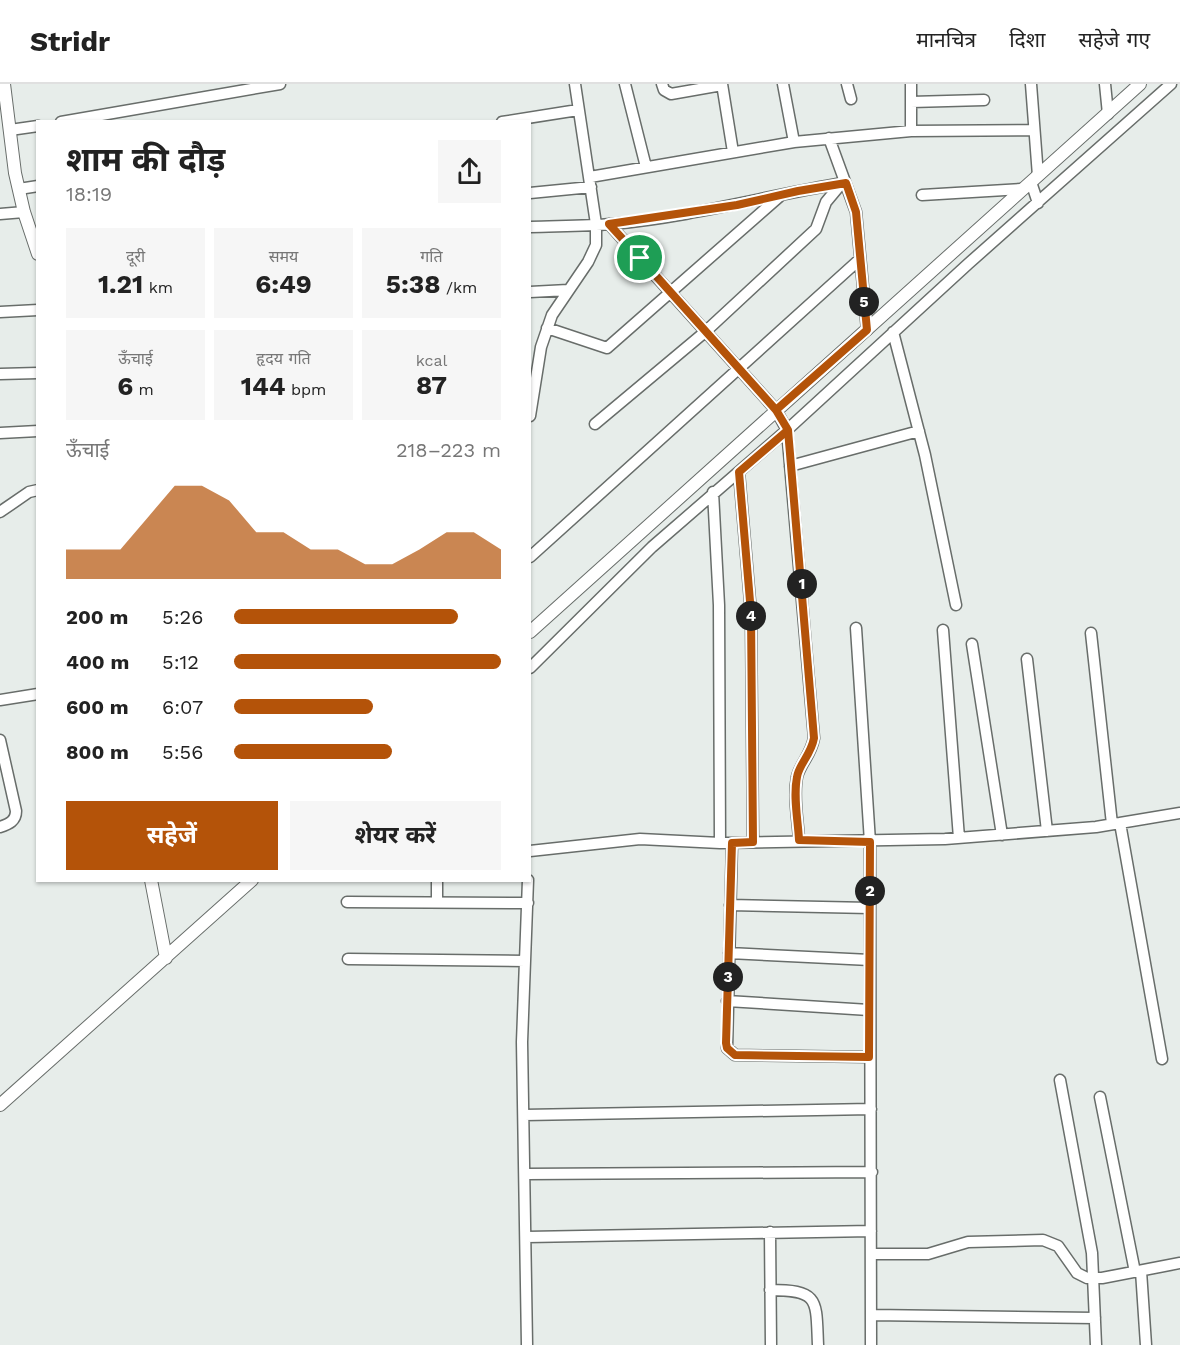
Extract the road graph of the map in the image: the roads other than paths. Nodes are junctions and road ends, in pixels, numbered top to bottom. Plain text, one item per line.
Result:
1 (4, 84) edge
2 (280, 84) edge
3 (575, 84) edge
4 (626, 84) edge
5 (662, 84) edge
6 (783, 84) edge
7 (847, 84) edge
8 (911, 84) edge
9 (1031, 84) edge
10 (1105, 84) edge
11 (1140, 84) edge
12 (1171, 84) edge
13 (722, 85) edge
14 (850, 99) dead end
15 (984, 100) dead end
16 (911, 102) junction
17 (578, 110) junction
18 (1108, 114) junction
19 (73, 120) edge
20 (515, 120) edge
21 (36, 126) edge
22 (10, 130) junction
23 (911, 130) junction
24 (1034, 130) junction
25 (829, 138) junction
26 (794, 142) junction
27 (733, 152) junction
28 (646, 168) junction
29 (590, 182) junction
30 (843, 183) junction
31 (1031, 184) junction
32 (36, 186) edge
33 (19, 189) junction
34 (531, 193) edge
35 (781, 195) junction
36 (922, 195) dead end
37 (1037, 202) junction
38 (0, 214) edge
39 (30, 220) edge
40 (596, 224) junction
41 (609, 224) junction
42 (531, 227) edge
43 (36, 246) edge
44 (860, 259) junction
45 (568, 290) junction
46 (531, 292) edge
47 (670, 292) junction
48 (36, 310) edge
49 (0, 312) edge
50 (548, 328) junction
51 (867, 330) junction
52 (705, 332) junction
53 (892, 332) junction
54 (738, 369) junction
55 (36, 373) edge
56 (0, 374) edge
57 (531, 410) edge
58 (778, 413) junction
59 (595, 424) dead end
60 (787, 428) junction
61 (36, 431) edge
62 (919, 431) junction
63 (0, 433) edge
64 (790, 466) junction
65 (739, 472) junction
66 (36, 490) edge
67 (713, 492) junction
68 (0, 512) edge
69 (531, 556) edge
70 (956, 605) dead end
71 (856, 628) dead end
72 (943, 630) dead end
73 (531, 631) edge
74 (1091, 633) dead end
75 (972, 644) dead end
76 (1027, 659) dead end
77 (531, 667) edge
78 (36, 694) edge
79 (0, 700) edge
80 (0, 740) edge
81 (1180, 813) edge
82 (1116, 824) junction
83 (0, 827) edge
84 (1047, 831) junction
85 (1002, 835) junction
86 (959, 838) junction
87 (799, 840) junction
88 (753, 842) junction
89 (870, 842) junction
90 (720, 843) junction
91 (732, 843) junction
92 (531, 851) edge
93 (151, 882) edge
94 (250, 882) edge
95 (437, 882) edge
96 (528, 882) edge
97 (347, 902) dead end
98 (437, 902) junction
99 (528, 903) junction
100 (730, 905) junction
101 (870, 908) junction
102 (729, 952) junction
103 (166, 958) junction
104 (348, 959) dead end
105 (870, 960) junction
106 (525, 961) junction
107 (728, 1001) junction
108 (869, 1010) junction
109 (869, 1057) junction
110 (1162, 1059) dead end
111 (1059, 1080) dead end
112 (1100, 1097) dead end
113 (0, 1105) edge
114 (871, 1109) junction
115 (524, 1115) junction
116 (872, 1172) junction
117 (526, 1174) junction
118 (871, 1231) junction
119 (770, 1232) junction
120 (527, 1237) junction
121 (871, 1254) junction
122 (1180, 1263) edge
123 (1138, 1271) junction
124 (1094, 1279) junction
125 (770, 1290) junction
126 (872, 1315) junction
127 (1095, 1318) junction
128 (527, 1345) edge
129 (771, 1345) edge
130 (818, 1345) edge
131 (872, 1345) edge
132 (1096, 1345) edge
133 (1146, 1345) edge

1 - 22 street
2 - 19 street
3 - 17 street
4 - 28 street
5 - 13 street
6 - 26 street
7 - 14 street
8 - 16 street
9 - 24 street
10 - 18 street
11 - 18 street
12 - 37 street
13 - 27 street
15 - 16 street
16 - 23 street
17 - 20 street
17 - 29 street
18 - 31 street
21 - 22 street
22 - 33 street
23 - 24 street
23 - 25 street
24 - 31 street
25 - 26 street
25 - 30 street
26 - 27 street
27 - 28 street
28 - 29 street
29 - 34 street
29 - 40 street
30 - 35 street
30 - 44 street
30 - 52 street
31 - 36 street
31 - 37 street
31 - 51 street
32 - 33 street
33 - 39 street
35 - 41 street
35 - 47 street
37 - 53 street
38 - 39 street
39 - 43 street
40 - 41 street
40 - 42 street
40 - 45 street
41 - 47 street
44 - 51 street
44 - 54 street
45 - 46 street
45 - 50 street
47 - 50 street
47 - 52 street
48 - 49 street
50 - 57 street
51 - 58 street
52 - 54 street
52 - 59 street
53 - 60 street
53 - 62 street
54 - 58 street
54 - 69 street
55 - 56 street
58 - 60 street
58 - 73 street
60 - 64 street
60 - 65 street
61 - 63 street
62 - 64 street
62 - 70 street
64 - 87 street
65 - 67 street
65 - 88 street
66 - 68 street
67 - 77 street
67 - 90 street
71 - 89 street
72 - 86 street
74 - 82 street
75 - 85 street
76 - 84 street
78 - 79 street
80 - 83 street
81 - 82 street
82 - 84 street
82 - 110 street
84 - 85 street
85 - 86 street
86 - 89 street
87 - 88 street
87 - 89 street
88 - 91 street
89 - 101 street
90 - 91 street
90 - 92 street
91 - 100 street
93 - 103 street
94 - 103 street
95 - 98 street
96 - 99 street
97 - 98 street
98 - 99 street
99 - 106 street
100 - 101 street
100 - 102 street
101 - 105 street
102 - 105 street
102 - 107 street
103 - 113 street
104 - 106 street
105 - 108 street
106 - 115 street
107 - 108 street
107 - 109 street
108 - 109 street
109 - 114 street
111 - 124 street
112 - 123 street
114 - 115 street
114 - 116 street
115 - 117 street
116 - 117 street
116 - 118 street
117 - 120 street
118 - 119 street
118 - 121 street
119 - 120 street
119 - 125 street
120 - 128 street
121 - 124 street
121 - 126 street
122 - 123 street
123 - 124 street
123 - 133 street
124 - 127 street
125 - 129 street
125 - 130 street
126 - 127 street
126 - 131 street
127 - 132 street

